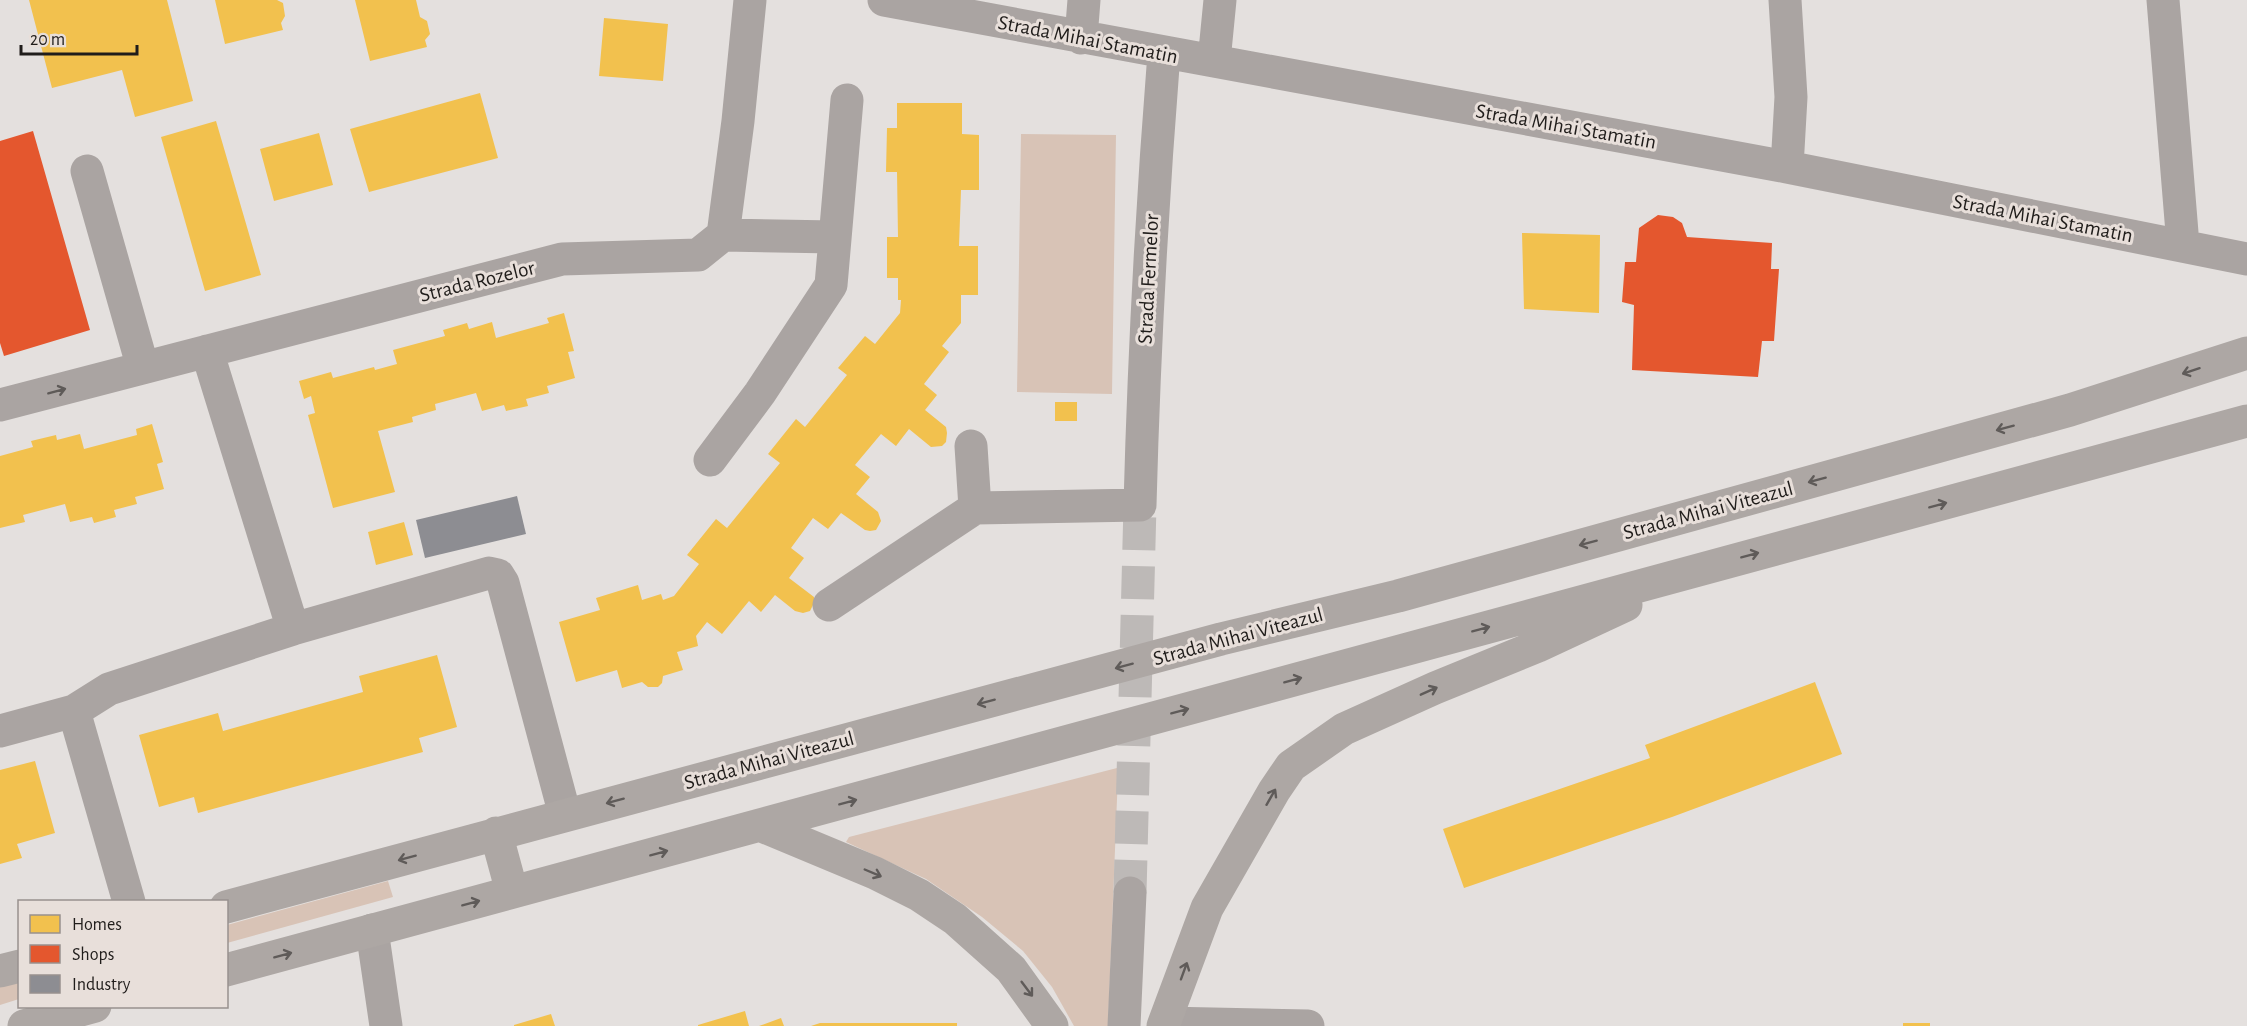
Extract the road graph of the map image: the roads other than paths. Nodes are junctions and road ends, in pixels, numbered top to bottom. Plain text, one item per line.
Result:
1 (750, 0) edge
2 (884, 0) edge
3 (1084, 0) edge
4 (1220, 0) edge
5 (1785, 0) edge
6 (2163, 0) edge
7 (957, 7) edge
8 (1081, 38) junction
9 (1164, 53) junction
10 (1214, 62) junction
11 (847, 100) dead end
12 (1787, 167) junction
13 (87, 171) dead end
14 (723, 235) junction
15 (835, 237) junction
16 (2183, 245) junction
17 (2247, 259) edge
18 (207, 351) junction
19 (2247, 353) edge
20 (142, 368) junction
21 (0, 405) edge
22 (2247, 421) edge
23 (971, 446) dead end
24 (710, 460) dead end
25 (975, 508) junction
26 (1703, 568) junction
27 (829, 605) dead end
28 (293, 629) junction
29 (74, 711) junction
30 (0, 731) edge
31 (565, 815) junction
32 (762, 825) junction
33 (496, 833) junction
34 (512, 892) junction
35 (1130, 893) tunnel mouth
36 (128, 900) edge
37 (228, 907) edge
38 (372, 930) junction
39 (18, 966) edge
40 (228, 969) edge
41 (0, 971) edge
42 (88, 1008) edge
43 (1164, 1024) edge
44 (24, 1026) edge
45 (386, 1026) edge
46 (1052, 1026) edge
47 (1124, 1026) edge
48 (1308, 1026) edge

1 - 14 street
2 - 7 street, Strada Mihai Stamatin
3 - 8 street
4 - 10 street
5 - 12 street
6 - 16 street
7 - 8 street, Strada Mihai Stamatin
8 - 9 street, Strada Mihai Stamatin
9 - 10 street, Strada Mihai Stamatin
9 - 25 street, Strada Fermelor
10 - 12 street, Strada Mihai Stamatin
11 - 15 street
12 - 16 street, Strada Mihai Stamatin
13 - 20 street
14 - 15 street
14 - 18 street, Strada Rozelor
15 - 24 street
16 - 17 street, Strada Mihai Stamatin
18 - 20 street, Strada Rozelor
18 - 28 street
19 -> 31 main road, Strada Mihai Viteazul
21 -> 20 street, Strada Rozelor
26 -> 22 main road
23 - 25 street
25 - 27 street
32 -> 26 main road
43 -> 26 main road
28 - 29 street
28 - 31 street
29 - 30 street
29 - 36 street
31 - 33 main road, Strada Mihai Viteazul
34 -> 32 main road
32 -> 46 main road
33 - 34 main road
33 -> 37 main road, Strada Mihai Viteazul
38 -> 34 main road
35 - 47 street
40 -> 38 main road
38 - 45 street
39 - 41 main road
42 - 44 main road
43 - 48 street

